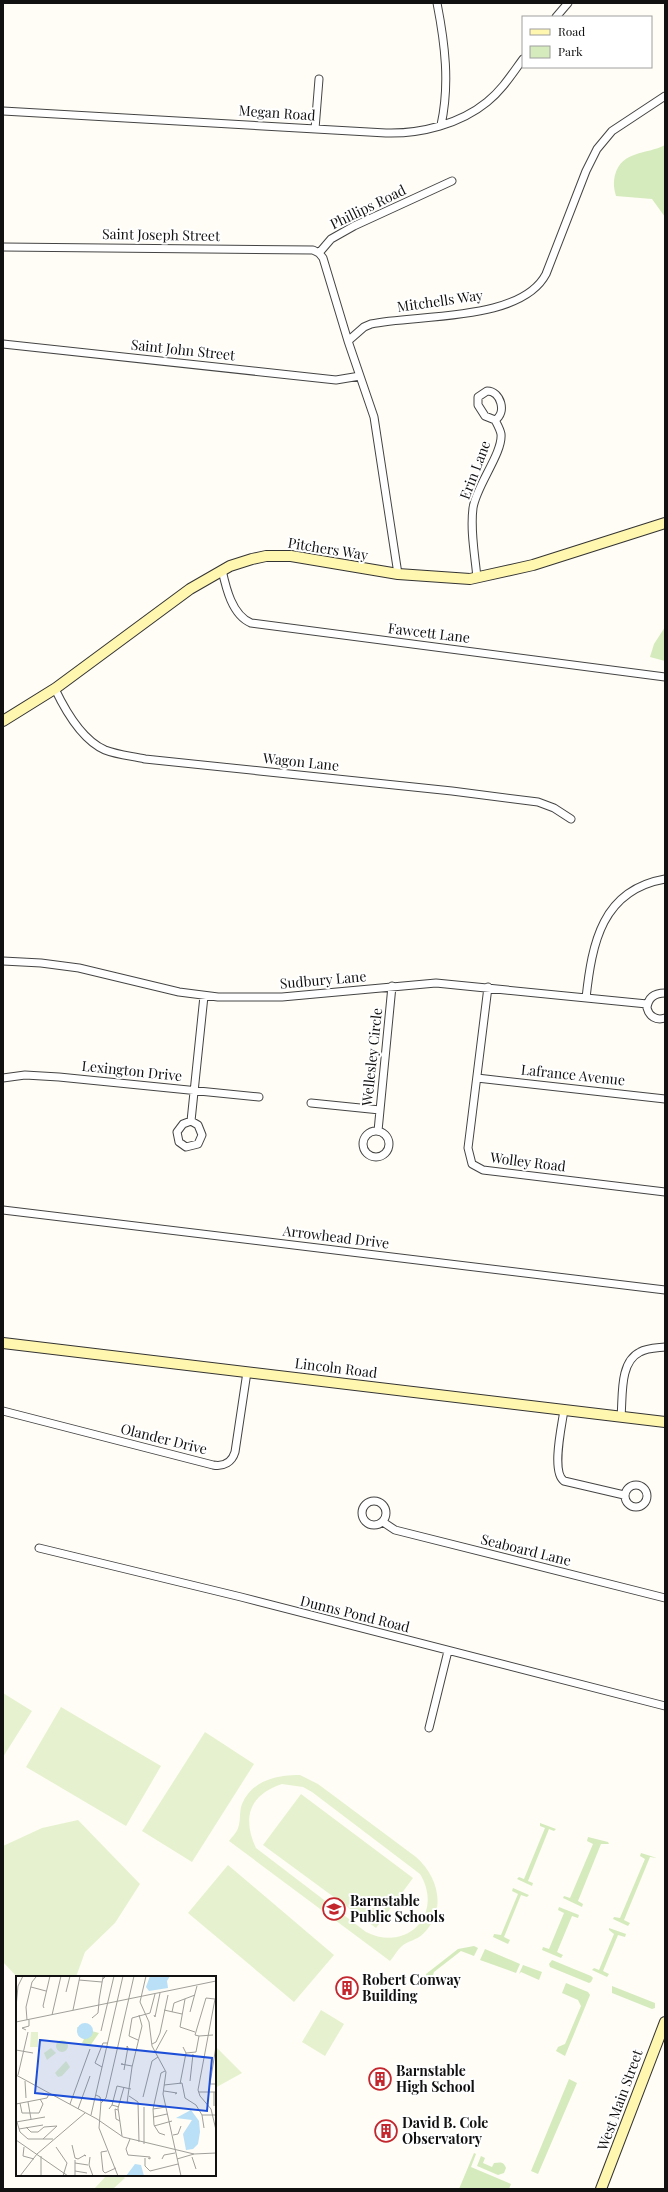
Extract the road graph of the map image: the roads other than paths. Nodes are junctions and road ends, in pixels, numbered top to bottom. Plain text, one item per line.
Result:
1 (437, 3) edge
2 (568, 3) edge
3 (557, 16) edge
4 (522, 60) edge
5 (319, 79) dead end
6 (665, 96) edge
7 (3, 111) edge
8 (441, 125) junction
9 (315, 129) junction
10 (452, 181) dead end
11 (3, 247) edge
12 (319, 253) junction
13 (348, 341) junction
14 (3, 344) edge
15 (360, 376) junction
16 (495, 420) dead end
17 (665, 523) edge
18 (222, 570) junction
19 (398, 574) junction
20 (477, 578) junction
21 (665, 677) edge
22 (54, 689) junction
23 (3, 721) edge
24 (571, 819) dead end
25 (665, 879) edge
26 (3, 961) edge
27 (392, 986) junction
28 (488, 987) junction
29 (665, 993) edge
30 (204, 996) junction
31 (586, 998) junction
32 (647, 1004) junction
33 (665, 1018) edge
34 (3, 1078) edge
35 (477, 1078) junction
36 (194, 1091) junction
37 (259, 1097) dead end
38 (665, 1099) edge
39 (311, 1104) dead end
40 (380, 1110) junction
41 (191, 1121) dead end
42 (378, 1131) dead end
43 (665, 1192) edge
44 (3, 1210) edge
45 (665, 1290) edge
46 (3, 1343) edge
47 (665, 1347) edge
48 (247, 1372) junction
49 (564, 1410) junction
50 (3, 1411) edge
51 (621, 1416) junction
52 (665, 1422) edge
53 (624, 1495) dead end
54 (383, 1522) dead end
55 (39, 1548) dead end
56 (665, 1598) edge
57 (448, 1651) junction
58 (665, 1706) edge
59 (429, 1728) dead end
60 (665, 2022) edge
61 (601, 2189) edge

1 - 8 street
2 - 3 street
4 - 8 street, Megan Road
5 - 9 street
6 - 13 street, Mitchells Way
7 - 9 street, Megan Road
8 - 9 street, Megan Road
10 - 12 street, Phillips Road
11 - 12 street, Saint Joseph Street
12 - 13 street
13 - 15 street
14 - 15 street, Saint John Street
15 - 19 street
16 - 20 street, Erin Lane
17 - 20 main road, Pitchers Way
18 - 19 main road, Pitchers Way
18 - 21 street, Fawcett Lane
18 - 22 main road, Pitchers Way
19 - 20 main road, Pitchers Way
22 - 23 main road, Pitchers Way
22 - 24 street, Wagon Lane
25 - 31 street
26 - 30 street, Sudbury Lane
27 - 28 street, Sudbury Lane
27 - 30 street, Sudbury Lane
27 - 40 street, Wellesley Circle
28 - 31 street, Sudbury Lane
28 - 35 street, Wolley Road
29 - 32 street
30 - 36 street
31 - 32 street, Sudbury Lane
32 - 33 street
34 - 36 street, Lexington Drive
35 - 38 street, Lafrance Avenue
35 - 43 street, Wolley Road
36 - 37 street, Lexington Drive
36 - 41 street
39 - 40 street
40 - 42 street, Wellesley Circle
44 - 45 street, Arrowhead Drive
46 - 48 main road, Lincoln Road
47 - 51 street
48 - 49 main road, Lincoln Road
48 - 50 street, Olander Drive
49 - 51 main road, Lincoln Road
49 - 53 street
51 - 52 main road, Lincoln Road
54 - 56 street, Seaboard Lane
55 - 57 street, Dunns Pond Road
57 - 58 street, Dunns Pond Road
57 - 59 street
60 - 61 main road, West Main Street

